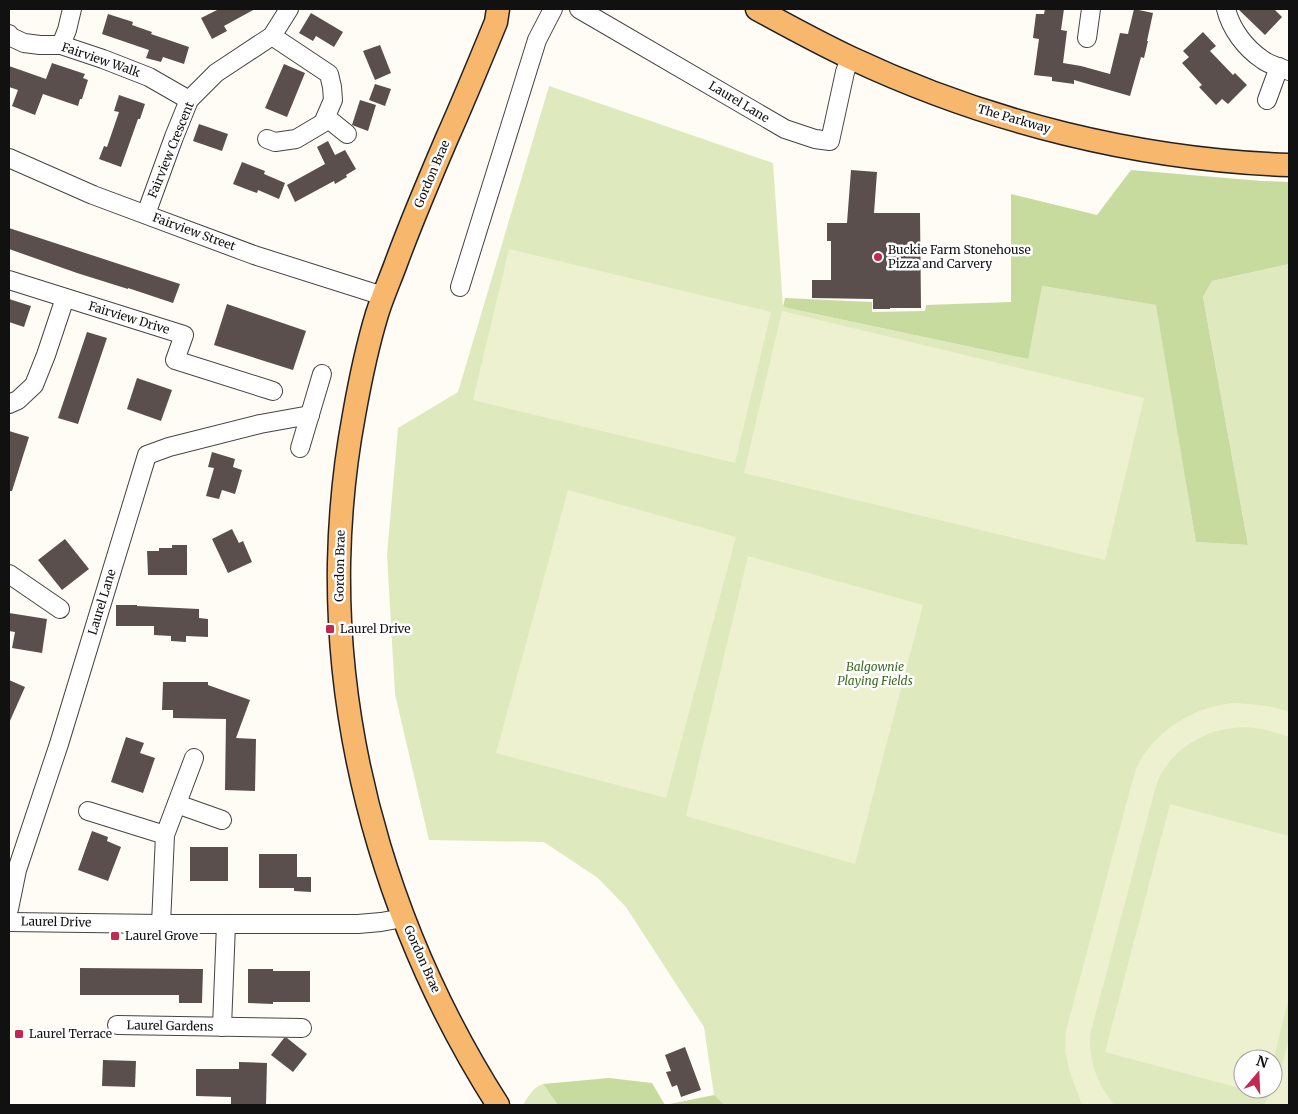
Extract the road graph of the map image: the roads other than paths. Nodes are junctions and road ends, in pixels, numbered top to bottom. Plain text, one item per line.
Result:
1 (72, 9) edge
2 (289, 9) edge
3 (553, 9) edge
4 (579, 9) edge
5 (757, 9) edge
6 (1090, 9) edge
7 (1226, 9) edge
8 (501, 13) edge
9 (9, 34) edge
10 (272, 36) junction
11 (1087, 38) dead end
12 (61, 44) junction
13 (850, 58) junction
14 (1284, 69) edge
15 (189, 100) junction
16 (1267, 100) dead end
17 (326, 117) junction
18 (347, 134) dead end
19 (267, 139) dead end
20 (9, 158) edge
21 (1289, 165) edge
22 (146, 214) junction
23 (9, 280) edge
24 (460, 287) dead end
25 (383, 296) junction
26 (65, 298) junction
27 (322, 374) dead end
28 (273, 391) dead end
29 (9, 404) edge
30 (310, 415) junction
31 (300, 448) dead end
32 (9, 574) edge
33 (60, 609) dead end
34 (194, 758) dead end
35 (177, 804) junction
36 (88, 811) dead end
37 (222, 820) dead end
38 (165, 835) junction
39 (9, 909) edge
40 (403, 918) junction
41 (9, 922) edge
42 (160, 924) junction
43 (226, 924) junction
44 (117, 1025) dead end
45 (222, 1027) junction
46 (302, 1028) dead end
47 (498, 1105) edge

1 - 12 street
2 - 10 street, Fairview Crescent
3 - 24 street
4 - 13 street, Laurel Lane
5 - 13 main road, The Parkway
6 - 11 street
7 - 14 street
8 - 25 main road, Gordon Brae
9 - 12 street, Fairview Walk
10 - 15 street, Fairview Crescent
10 - 17 street
12 - 15 street, Fairview Walk
13 - 21 main road, The Parkway
14 - 16 street
15 - 22 street, Fairview Crescent
17 - 18 street
17 - 19 street
20 - 22 street, Fairview Street
22 - 25 street, Fairview Street
23 - 26 street, Fairview Drive
25 - 40 main road, Gordon Brae
26 - 28 street, Fairview Drive
26 - 29 street
27 - 30 street
30 - 31 street
30 - 39 street, Laurel Lane
32 - 33 street
34 - 35 street
35 - 37 street
35 - 38 street
36 - 38 street
38 - 42 street
40 - 43 street, Laurel Drive
40 - 47 main road, Gordon Brae
41 - 42 street, Laurel Drive
42 - 43 street, Laurel Drive
43 - 45 street, Laurel Gardens
44 - 45 street, Laurel Gardens
45 - 46 street, Laurel Gardens

